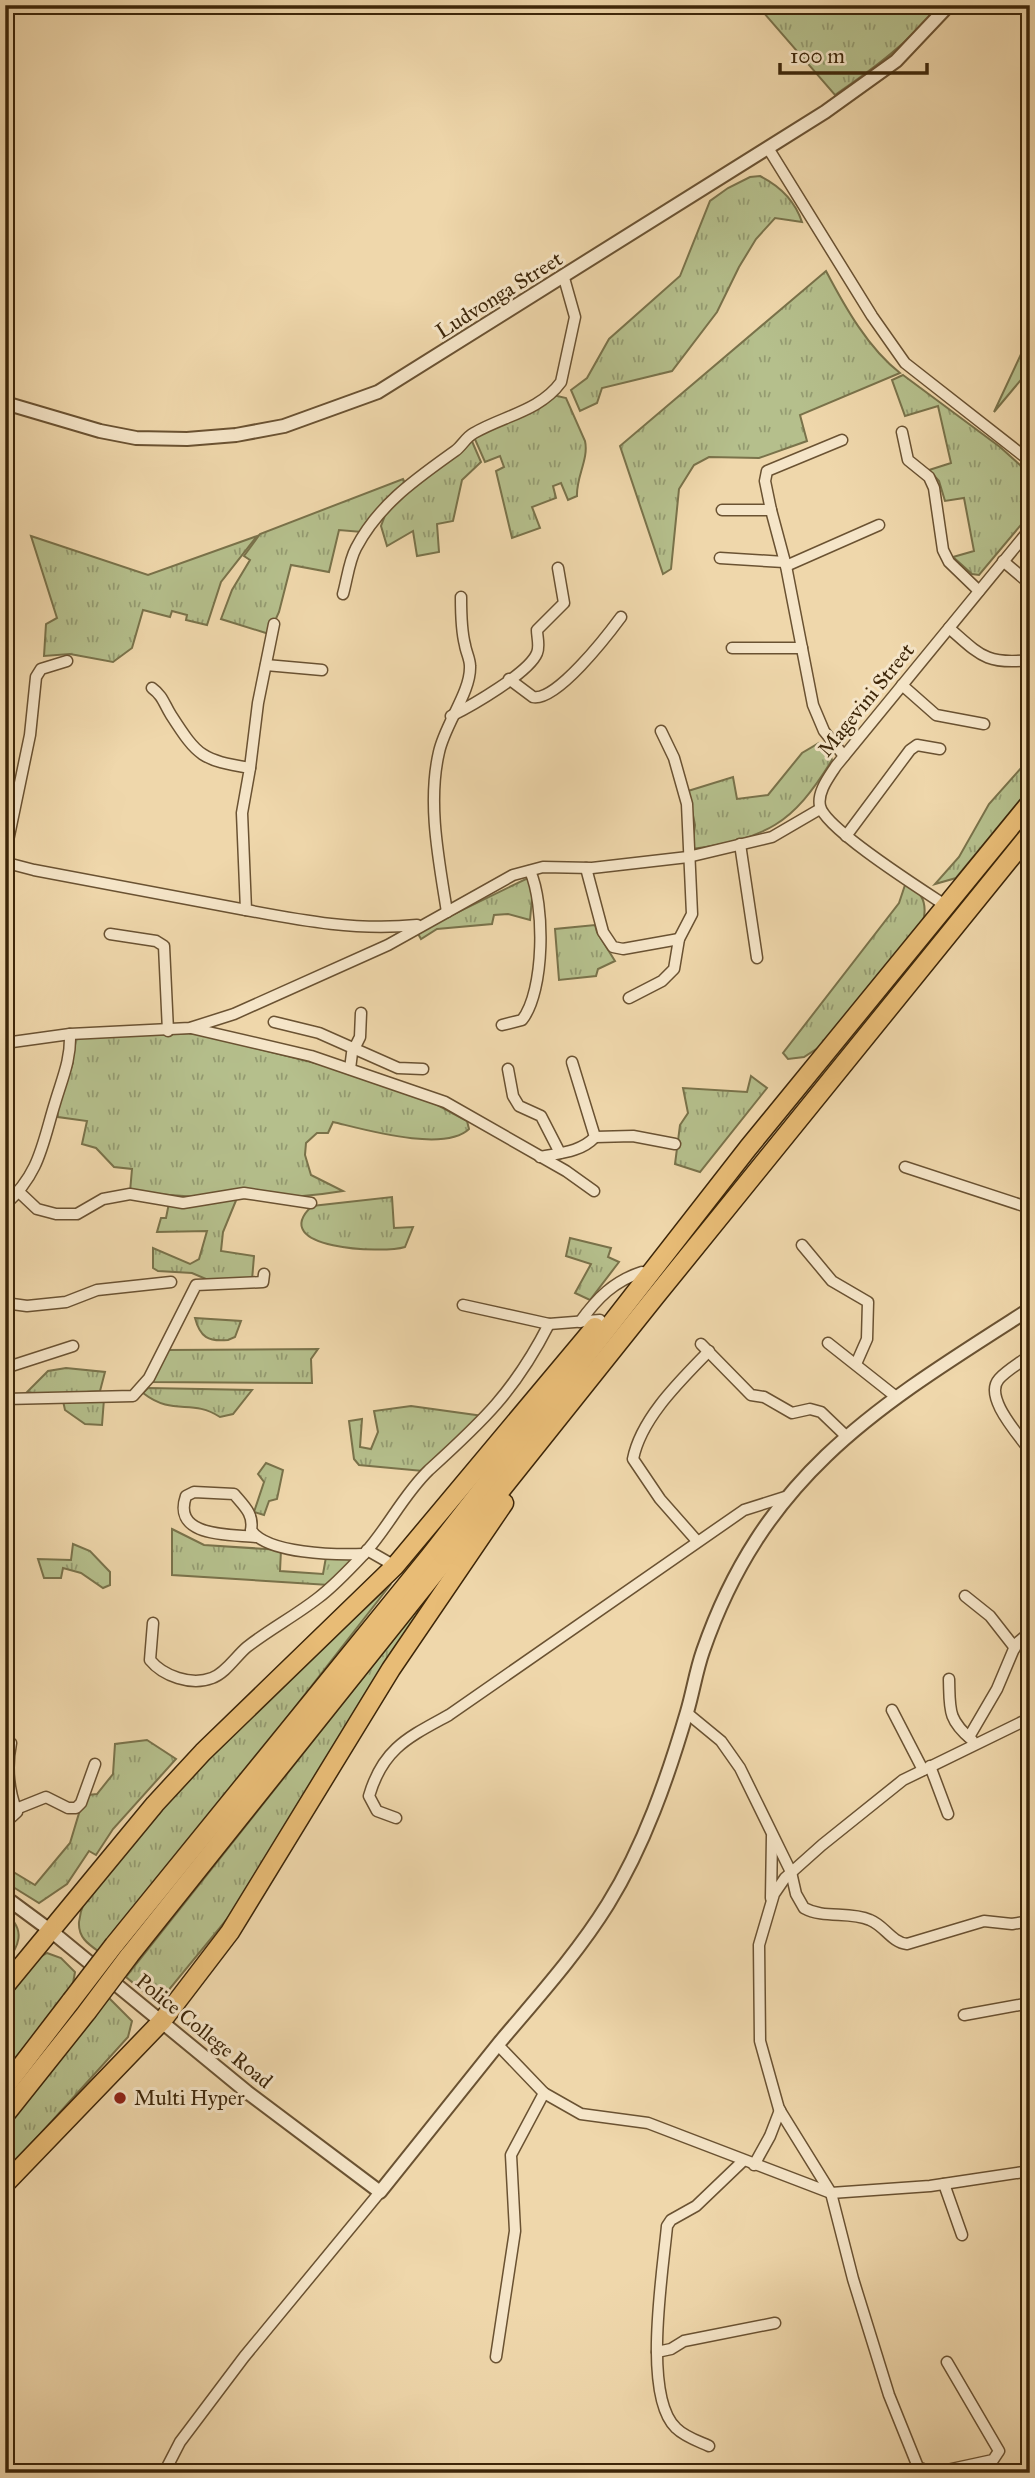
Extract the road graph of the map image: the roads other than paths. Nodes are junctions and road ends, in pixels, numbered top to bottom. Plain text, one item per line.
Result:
1 (949, 5) edge
2 (768, 148) junction
3 (564, 278) junction
4 (5, 403) edge
5 (902, 432) dead end
6 (842, 440) dead end
7 (1030, 461) edge
8 (722, 510) dead end
9 (771, 510) junction
10 (879, 525) dead end
11 (1030, 529) edge
12 (720, 558) dead end
13 (1003, 561) junction
14 (785, 564) junction
15 (558, 568) dead end
16 (1030, 584) edge
17 (979, 591) junction
18 (343, 594) dead end
19 (461, 597) dead end
20 (621, 617) dead end
21 (274, 624) dead end
22 (949, 628) junction
23 (732, 648) dead end
24 (802, 648) junction
25 (1030, 660) edge
26 (67, 661) dead end
27 (266, 664) junction
28 (322, 670) dead end
29 (509, 679) junction
30 (902, 685) junction
31 (152, 688) dead end
32 (451, 716) junction
33 (984, 724) dead end
34 (661, 731) dead end
35 (940, 749) dead end
36 (844, 756) junction
37 (250, 768) junction
38 (1030, 803) edge
39 (820, 809) junction
40 (1030, 834) edge
41 (846, 836) junction
42 (740, 844) junction
43 (5, 856) edge
44 (688, 857) junction
45 (586, 867) junction
46 (530, 871) junction
47 (948, 907) junction
48 (246, 910) junction
49 (447, 912) junction
50 (421, 925) junction
51 (110, 934) dead end
52 (679, 939) junction
53 (757, 958) dead end
54 (629, 998) dead end
55 (361, 1013) dead end
56 (274, 1022) dead end
57 (502, 1025) dead end
58 (190, 1028) junction
59 (168, 1031) junction
60 (70, 1034) junction
61 (5, 1043) edge
62 (355, 1049) junction
63 (572, 1062) dead end
64 (350, 1069) junction
65 (423, 1069) dead end
66 (508, 1069) dead end
67 (595, 1137) junction
68 (674, 1144) dead end
69 (748, 1149) junction
70 (561, 1153) junction
71 (540, 1157) junction
72 (905, 1167) dead end
73 (594, 1191) dead end
74 (19, 1192) junction
75 (311, 1203) dead end
76 (5, 1205) edge
77 (1030, 1208) edge
78 (802, 1245) dead end
79 (642, 1272) junction
80 (264, 1274) dead end
81 (171, 1282) dead end
82 (655, 1297) junction
83 (5, 1303) edge
84 (463, 1305) dead end
85 (1030, 1309) edge
86 (600, 1320) junction
87 (580, 1322) junction
88 (549, 1324) junction
89 (828, 1343) dead end
90 (73, 1346) dead end
91 (1030, 1355) edge
92 (856, 1364) junction
93 (5, 1368) edge
94 (895, 1396) junction
95 (5, 1399) edge
96 (846, 1437) junction
97 (1030, 1451) edge
98 (785, 1497) junction
99 (256, 1537) junction
100 (697, 1541) junction
101 (365, 1552) junction
102 (395, 1566) junction
103 (965, 1597) dead end
104 (153, 1623) dead end
105 (1030, 1632) edge
106 (1015, 1648) junction
107 (949, 1679) dead end
108 (892, 1710) dead end
109 (687, 1713) junction
110 (1030, 1718) edge
111 (973, 1741) junction
112 (11, 1743) dead end
113 (96, 1764) dead end
114 (926, 1768) junction
115 (16, 1809) junction
116 (948, 1814) dead end
117 (396, 1818) dead end
118 (5, 1823) edge
119 (772, 1833) junction
120 (791, 1872) junction
121 (5, 1897) edge
122 (771, 1902) junction
123 (1030, 1921) edge
124 (51, 1930) junction
125 (5, 1986) edge
126 (1030, 2003) edge
127 (964, 2015) dead end
128 (162, 2021) junction
129 (498, 2045) junction
130 (5, 2087) edge
131 (544, 2093) junction
132 (779, 2110) junction
133 (5, 2115) edge
134 (748, 2163) junction
135 (1030, 2171) edge
136 (5, 2184) edge
137 (944, 2184) junction
138 (380, 2192) junction
139 (831, 2193) junction
140 (962, 2235) dead end
141 (775, 2323) dead end
142 (657, 2351) junction
143 (496, 2357) dead end
144 (947, 2362) dead end
145 (709, 2446) dead end
146 (915, 2470) edge
147 (164, 2473) edge
148 (933, 2473) edge

1 - 2 street, Ludvonga Street
2 - 3 street, Ludvonga Street
2 - 7 street
3 - 4 street, Ludvonga Street
3 - 18 street
5 - 17 street
6 - 9 street
8 - 9 street
9 - 14 street
10 - 14 street
11 - 13 street, Magevini Street
12 - 14 street
13 - 16 street
13 - 17 street, Magevini Street
14 - 24 street
15 - 29 street
17 - 22 street, Magevini Street
19 - 32 street
20 - 29 street
21 - 27 street
22 - 25 street
22 - 30 street, Magevini Street
23 - 24 street
24 - 36 street
26 - 43 street
27 - 28 street
27 - 37 street
29 - 32 street
30 - 33 street
30 - 36 street, Magevini Street
31 - 37 street
32 - 49 street
34 - 44 street
35 - 41 street
36 - 39 street, Magevini Street
37 - 48 street
38 - 47 highway
39 - 41 street
39 - 42 street
40 - 82 highway
41 - 47 street
42 - 44 street
42 - 53 street
43 - 48 street
44 - 45 street
44 - 52 street
45 - 46 street
45 - 52 street
46 - 49 street
46 - 57 street
47 - 69 highway
48 - 50 street
49 - 50 street
50 - 58 street
51 - 59 street
52 - 54 street
55 - 62 street
56 - 62 street
58 - 59 street
58 - 64 street
59 - 60 street
60 - 61 street
60 - 74 street
62 - 64 street
62 - 65 street
63 - 67 street
64 - 71 street
66 - 70 street
67 - 68 street
67 - 70 street
69 - 79 highway
69 - 130 highway, bridge
70 - 71 street
71 - 73 street
72 - 77 street
74 - 75 street
74 - 76 street
78 - 92 street
79 - 86 highway
79 - 87 street
80 - 95 street
81 - 83 street
82 - 128 highway
82 - 133 highway, bridge
84 - 88 street
85 - 94 street
86 - 87 street
86 - 102 highway
87 - 88 street
88 - 101 street
89 - 92 street
90 - 93 street
91 - 97 street
92 - 94 street
94 - 96 street
96 - 98 street
96 - 100 street
98 - 100 street
98 - 109 street
99 - 99 street
99 - 101 street
100 - 117 street
101 - 102 street
101 - 104 street
102 - 124 highway
103 - 106 street
105 - 106 street
106 - 111 street
107 - 111 street
108 - 114 street
109 - 119 street
109 - 129 street
110 - 111 street
111 - 114 street
112 - 115 street
113 - 115 street
114 - 116 street
114 - 120 street
115 - 118 street
119 - 120 street
119 - 122 street
120 - 122 street
120 - 123 street
121 - 124 street, Police College Road
122 - 132 street
124 - 125 highway
124 - 128 street, Police College Road
126 - 127 street
128 - 136 highway
128 - 138 street, Police College Road
129 - 131 street
129 - 138 street
131 - 134 street
131 - 143 street
132 - 134 street
132 - 139 street
134 - 139 street
134 - 142 street
135 - 137 street
137 - 139 street
137 - 140 street
138 - 147 street
139 - 146 street
141 - 142 street
142 - 145 street
144 - 148 street
146 - 148 street

